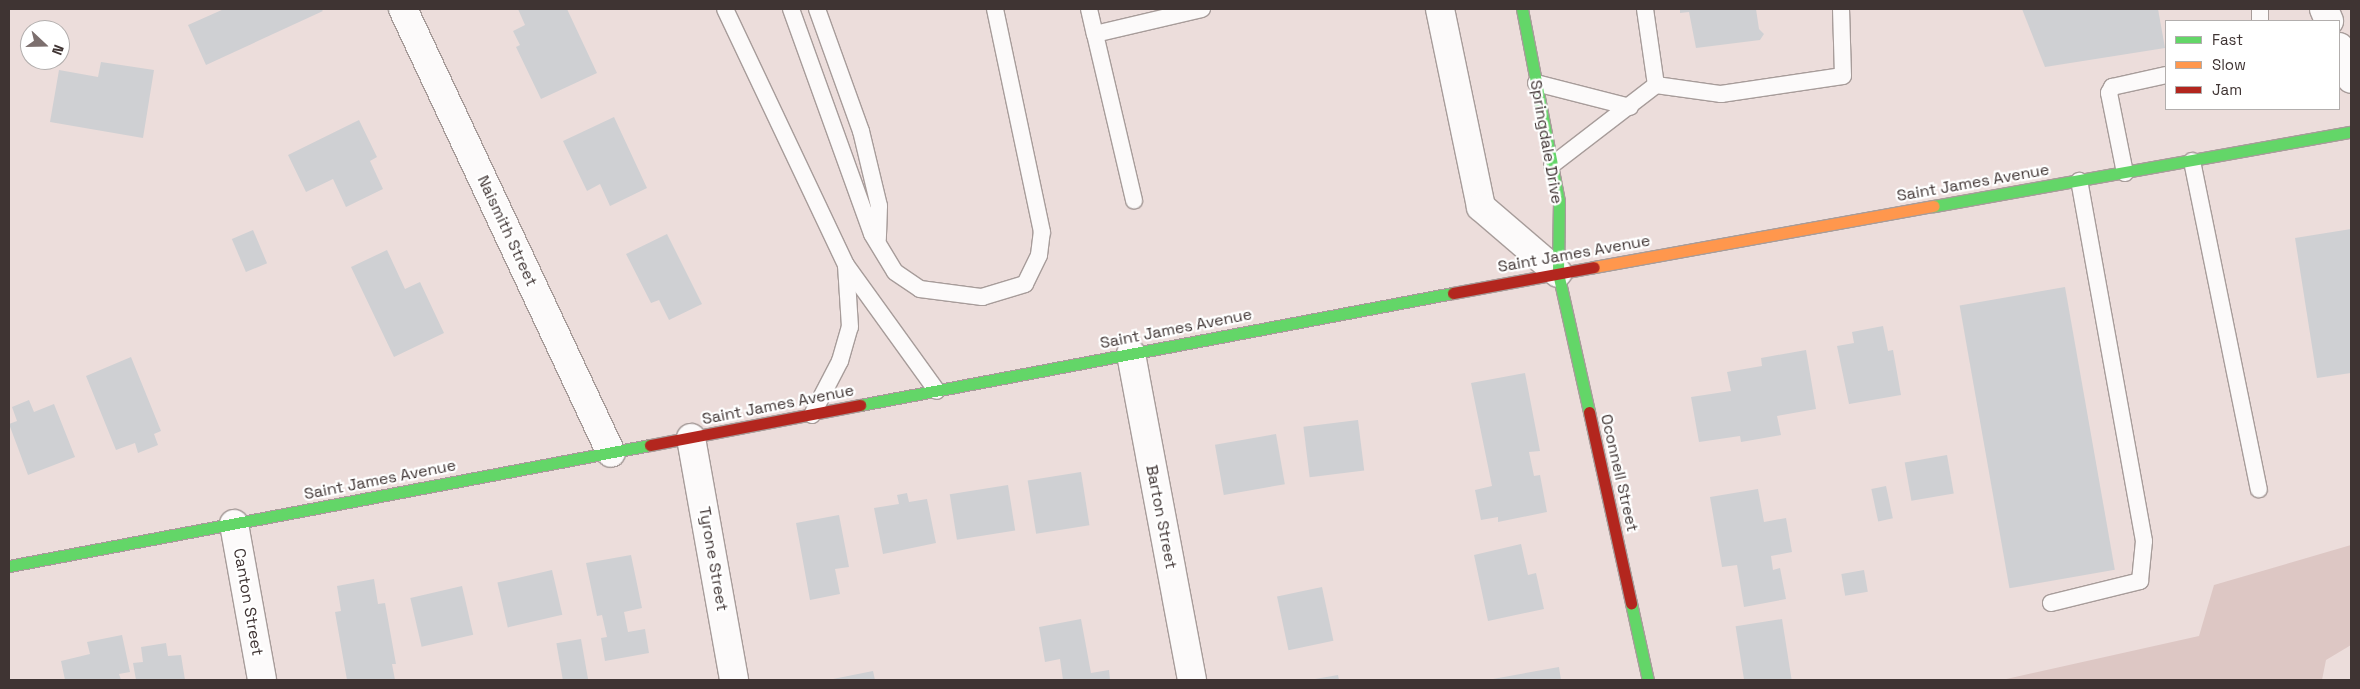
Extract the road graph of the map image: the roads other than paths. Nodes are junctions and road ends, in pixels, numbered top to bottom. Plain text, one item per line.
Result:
1 (403, 9) edge
2 (726, 9) edge
3 (791, 9) edge
4 (817, 9) edge
5 (995, 9) edge
6 (1089, 9) edge
7 (1202, 9) edge
8 (1440, 9) edge
9 (1522, 9) edge
10 (1645, 9) edge
11 (1841, 9) edge
12 (1095, 34) junction
13 (2340, 50) edge
14 (2165, 75) edge
15 (2351, 79) edge
16 (1536, 83) junction
17 (1656, 85) junction
18 (1630, 107) junction
19 (2351, 132) edge
20 (2192, 161) junction
21 (1552, 165) junction
22 (2125, 173) junction
23 (2079, 181) junction
24 (1134, 200) dead end
25 (878, 244) junction
26 (846, 265) junction
27 (1558, 273) junction
28 (1131, 354) junction
29 (937, 391) junction
30 (812, 415) junction
31 (691, 438) junction
32 (611, 453) junction
33 (2259, 489) dead end
34 (234, 524) junction
35 (9, 566) edge
36 (2052, 603) dead end
37 (262, 680) edge
38 (734, 680) edge
39 (1192, 680) edge
40 (1648, 680) edge

1 - 32 street, Naismith Street
2 - 26 lane
3 - 25 lane
4 - 25 lane
5 - 25 lane
6 - 12 lane
7 - 12 lane
8 - 27 street
9 - 16 main road, Springdale Drive
10 - 17 lane
11 - 17 lane
12 - 24 lane
13 - 15 street
14 - 22 lane
16 - 18 lane
16 - 21 main road, Springdale Drive
17 - 18 lane
18 - 21 lane
19 - 20 main road, Saint James Avenue
20 - 22 main road, Saint James Avenue
20 - 33 lane
21 - 27 main road, Springdale Drive
22 - 23 main road, Saint James Avenue
23 - 27 main road, Saint James Avenue
23 - 36 lane
26 - 29 lane
26 - 30 lane
27 - 28 main road, Saint James Avenue
27 - 40 main road, Oconnell Street
28 - 29 main road, Saint James Avenue
28 - 39 street, Barton Street
29 - 30 main road, Saint James Avenue
30 - 31 main road, Saint James Avenue
31 - 32 main road, Saint James Avenue
31 - 38 street, Tyrone Street
32 - 34 main road, Saint James Avenue
34 - 35 main road, Saint James Avenue
34 - 37 street, Canton Street

